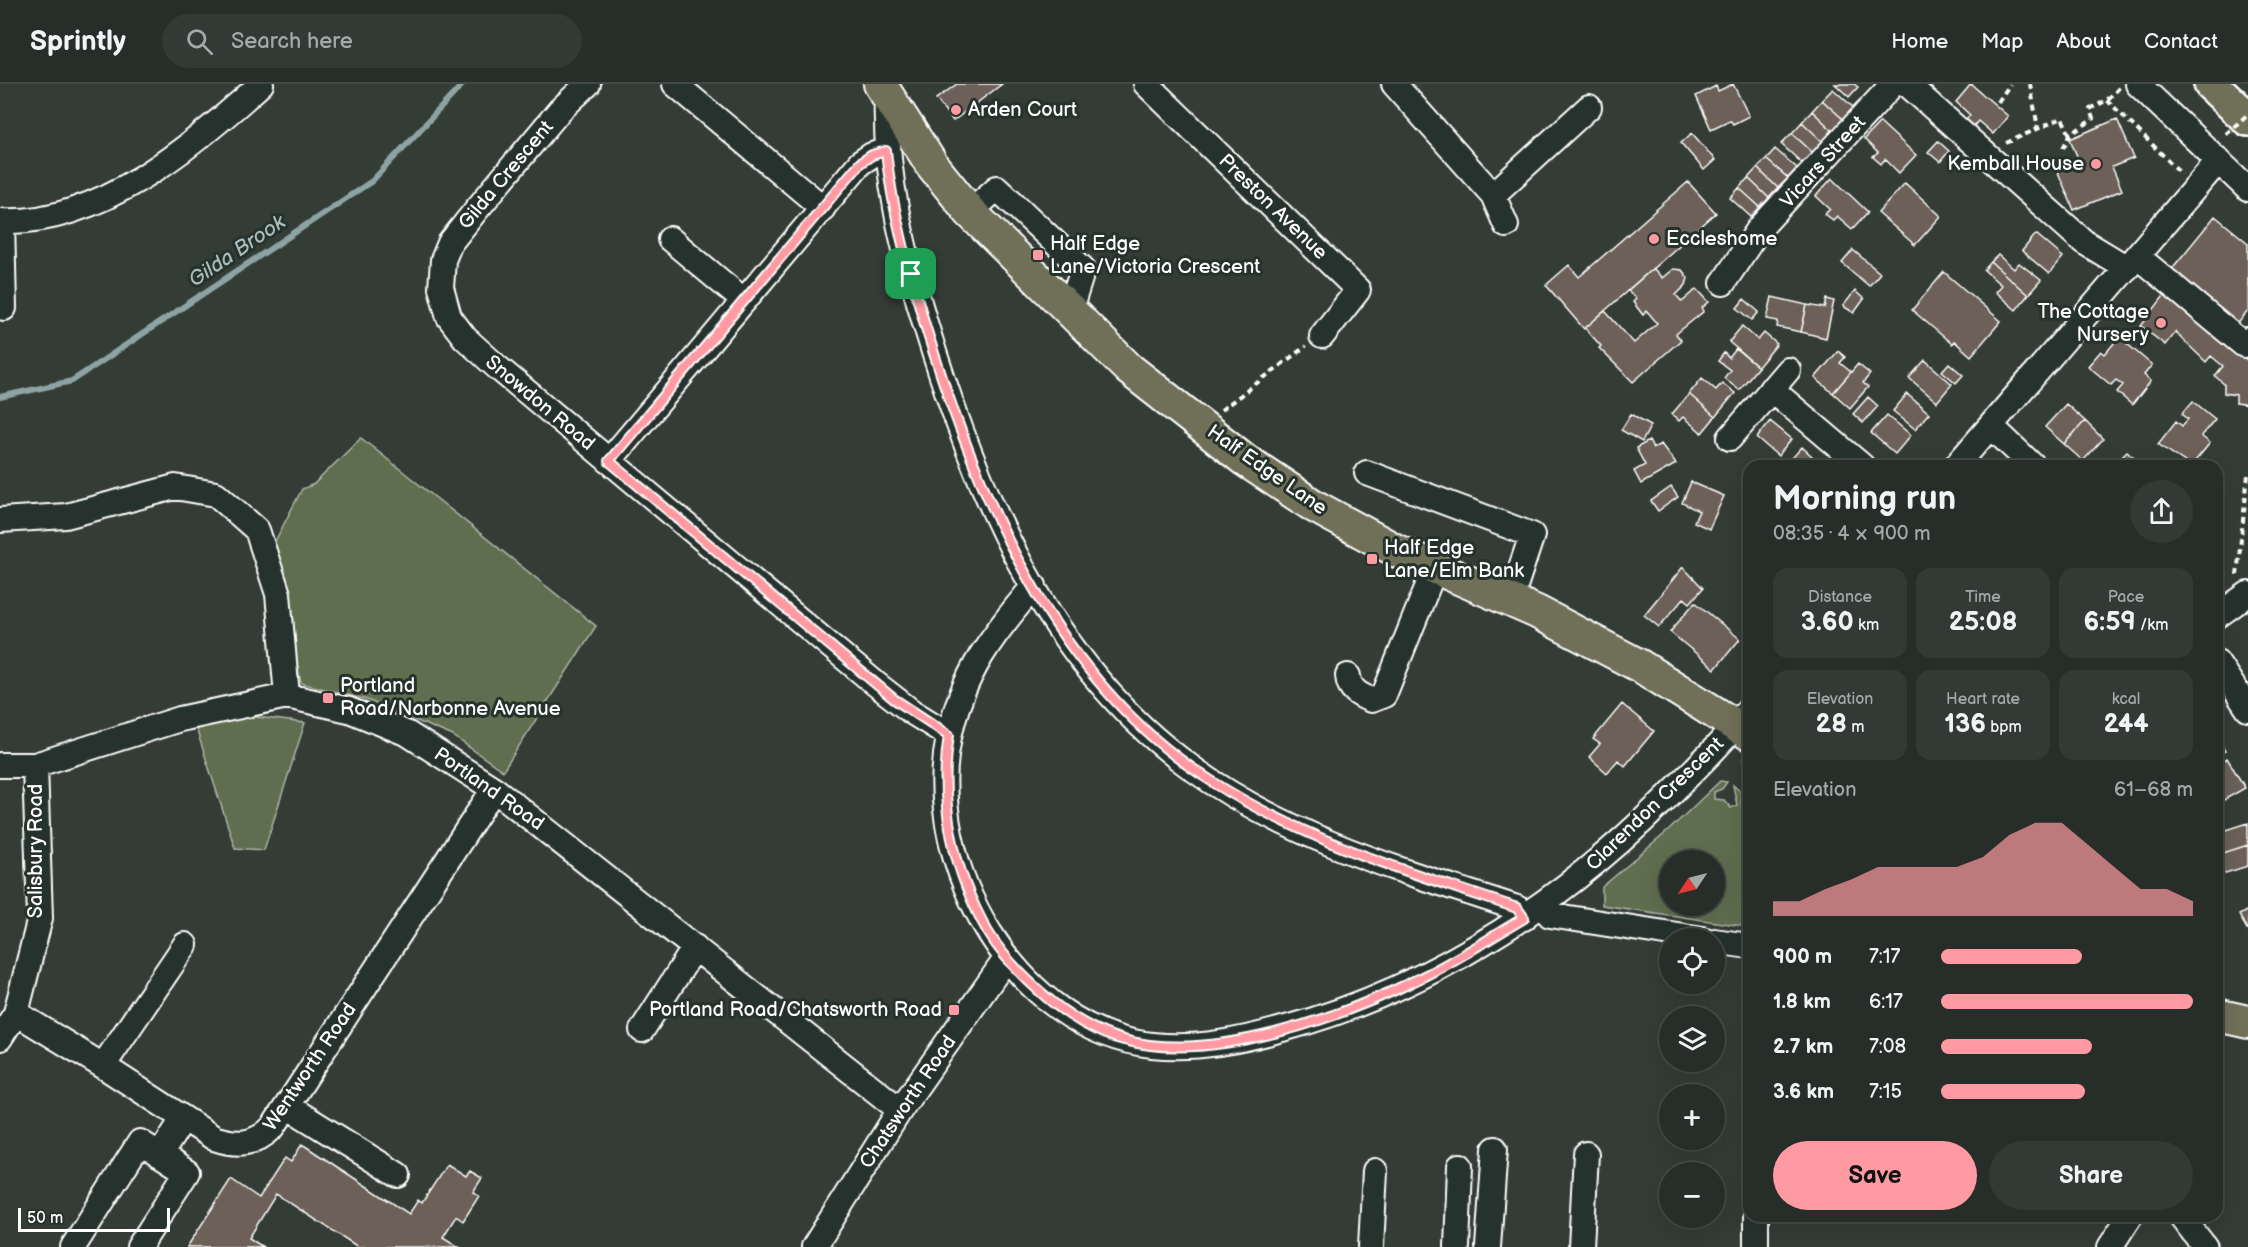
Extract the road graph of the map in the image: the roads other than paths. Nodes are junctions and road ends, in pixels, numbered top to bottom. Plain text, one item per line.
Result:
1 (261, 84) edge
2 (588, 84) edge
3 (675, 84) edge
4 (1146, 84) edge
5 (1394, 84) edge
6 (1893, 84) edge
7 (1907, 84) edge
8 (2138, 84) edge
9 (2211, 84) edge
10 (883, 90) edge
11 (1589, 107) dead end
12 (2237, 127) edge
13 (886, 151) junction
14 (2219, 160) junction
15 (2248, 189) edge
16 (1493, 195) junction
17 (823, 208) junction
18 (1, 221) edge
19 (1506, 225) dead end
20 (670, 238) dead end
21 (450, 243) joint
22 (2132, 262) junction
23 (1723, 283) dead end
24 (744, 301) junction
25 (4, 308) dead end
26 (1322, 336) road end
27 (2248, 340) edge
28 (1788, 370) dead end
29 (1771, 389) junction
30 (1992, 427) junction
31 (1730, 438) dead end
32 (1855, 460) edge
33 (1962, 460) edge
34 (2027, 460) edge
35 (609, 461) junction
36 (1367, 473) dead end
37 (0, 520) edge
38 (1435, 568) junction
39 (1034, 586) junction
40 (2245, 596) edge
41 (1510, 601) junction
42 (2223, 612) edge
43 (2223, 671) edge
44 (1348, 676) dead end
45 (287, 696) junction
46 (2248, 709) edge
47 (1743, 722) edge
48 (1743, 725) edge
49 (949, 735) junction
50 (0, 765) edge
51 (35, 765) junction
52 (494, 789) junction
53 (1533, 912) junction
54 (1659, 932) edge
55 (1725, 943) edge
56 (185, 945) dead end
57 (1743, 945) edge
58 (696, 947) junction
59 (1006, 959) junction
60 (16, 1013) junction
61 (2223, 1016) edge
62 (2248, 1022) edge
63 (642, 1030) dead end
64 (0, 1038) edge
65 (103, 1066) junction
66 (287, 1106) junction
67 (900, 1110) junction
68 (183, 1119) junction
69 (1495, 1149) dead end
70 (1586, 1154) dead end
71 (160, 1155) junction
72 (1460, 1166) dead end
73 (1375, 1171) dead end
74 (398, 1175) dead end
75 (1756, 1222) edge
76 (2126, 1222) edge
77 (2186, 1222) edge
78 (73, 1247) edge
79 (139, 1247) edge
80 (814, 1247) edge
81 (820, 1247) edge
82 (1371, 1247) edge
83 (1457, 1247) edge
84 (1488, 1247) edge
85 (1581, 1247) edge
86 (1756, 1247) edge
87 (2110, 1247) edge
88 (2205, 1247) edge

1 - 18 street
2 - 21 street, Gilda Crescent
3 - 17 street
4 - 26 street, Preston Avenue
5 - 16 street
6 - 23 street, Vicars Street
7 - 22 street
8 - 14 street
9 - 12 highway
10 - 13 street
10 - 38 main road, Half Edge Lane
11 - 16 street
13 - 17 street
13 - 39 street
14 - 15 street
14 - 22 street
16 - 19 street
17 - 24 street
18 - 25 street
20 - 24 street
21 - 35 street, Snowdon Road
22 - 27 street
22 - 30 street
24 - 35 street
28 - 29 street
29 - 31 street
29 - 32 street
30 - 33 street
30 - 34 street
35 - 49 street, Snowdon Road
36 - 41 street
37 - 45 street
38 - 41 main road, Half Edge Lane
38 - 44 street
39 - 49 street, Clarendon Crescent
39 - 53 street
40 - 42 street
41 - 47 main road, Half Edge Lane
43 - 46 street
45 - 51 street, Portland Road
45 - 52 street, Portland Road
48 - 53 street, Clarendon Crescent
49 - 59 street, Clarendon Crescent
50 - 51 street, Portland Road
51 - 60 street, Salisbury Road
52 - 58 street, Portland Road
52 - 66 street, Wentworth Road
53 - 54 street
53 - 59 street, Clarendon Crescent
55 - 57 street
56 - 65 street
58 - 63 street
58 - 67 street, Portland Road
59 - 67 street, Chatsworth Road
60 - 64 street, Salisbury Road
60 - 65 street, Wentworth Road
61 - 62 main road
65 - 68 street, Wentworth Road
66 - 68 street, Wentworth Road
66 - 74 street
67 - 80 street, Chatsworth Road
68 - 71 street
69 - 84 street
70 - 85 street
71 - 78 street
71 - 79 street
72 - 83 street
73 - 82 street
75 - 86 street
76 - 87 street
77 - 88 street
80 - 81 street

